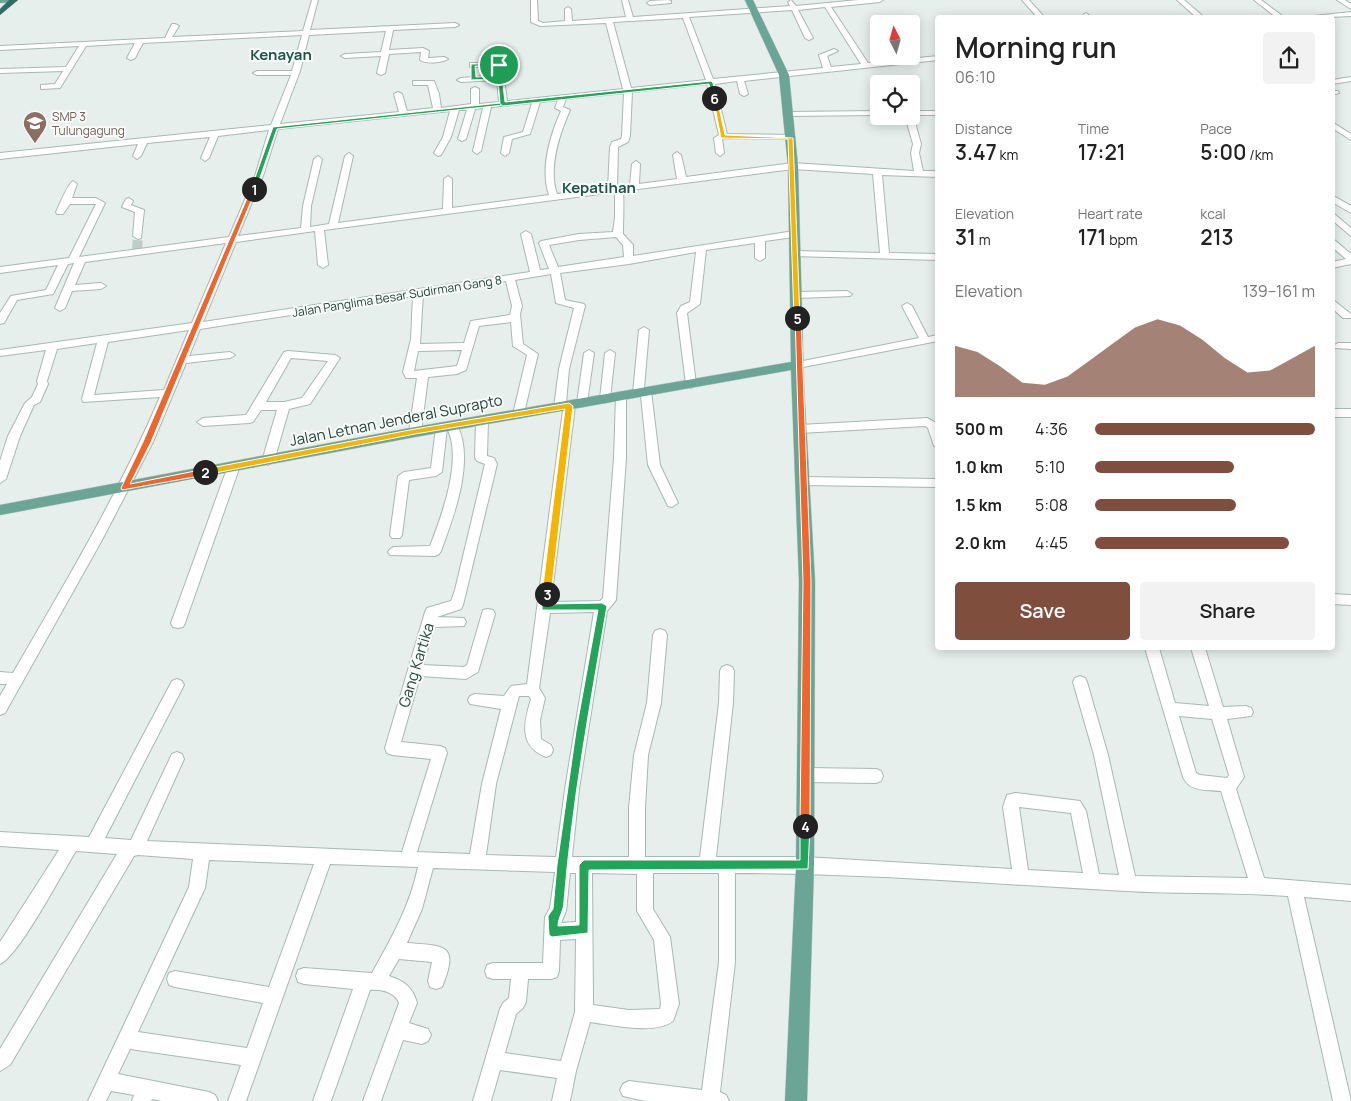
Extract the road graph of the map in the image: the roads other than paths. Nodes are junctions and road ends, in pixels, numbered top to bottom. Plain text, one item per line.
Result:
1 (14, 0) edge
2 (315, 0) edge
3 (534, 0) edge
4 (625, 0) edge
5 (790, 0) edge
6 (874, 0) edge
7 (880, 0) edge
8 (1026, 0) edge
9 (1180, 0) edge
10 (1257, 0) edge
11 (1340, 0) edge
12 (0, 1) edge
13 (669, 1) edge
14 (650, 3) dead end
15 (752, 5) edge
16 (828, 5) junction
17 (1351, 6) edge
18 (794, 8) junction
19 (568, 9) dead end
20 (0, 13) edge
21 (577, 13) dead end
22 (1351, 14) edge
23 (685, 15) junction
24 (1039, 15) edge
25 (1198, 15) edge
26 (1278, 15) edge
27 (1340, 15) junction
28 (674, 16) junction
29 (1335, 16) edge
30 (630, 19) junction
31 (608, 20) junction
32 (578, 22) junction
33 (569, 23) junction
34 (1351, 23) edge
35 (455, 25) dead end
36 (175, 26) dead end
37 (390, 28) junction
38 (306, 33) junction
39 (809, 38) dead end
40 (167, 40) junction
41 (140, 41) junction
42 (84, 44) junction
43 (0, 48) edge
44 (834, 51) dead end
45 (385, 53) junction
46 (345, 56) dead end
47 (132, 58) dead end
48 (935, 59) edge
49 (866, 66) junction
50 (68, 69) junction
51 (443, 70) dead end
52 (828, 70) junction
53 (0, 71) edge
54 (295, 73) junction
55 (381, 73) dead end
56 (256, 74) dead end
57 (784, 75) junction
58 (501, 77) junction
59 (473, 79) junction
60 (1351, 79) edge
61 (460, 80) dead end
62 (740, 80) junction
63 (1335, 82) edge
64 (416, 83) dead end
65 (711, 83) junction
66 (44, 87) dead end
67 (475, 89) dead end
68 (628, 91) junction
69 (398, 94) dead end
70 (744, 94) dead end
71 (563, 98) junction
72 (537, 100) junction
73 (503, 104) junction
74 (487, 106) junction
75 (474, 107) junction
76 (455, 108) junction
77 (437, 110) junction
78 (404, 114) junction
79 (787, 114) junction
80 (870, 114) edge
81 (935, 114) edge
82 (920, 115) edge
83 (912, 125) edge
84 (1335, 126) edge
85 (274, 128) junction
86 (215, 134) junction
87 (723, 136) junction
88 (791, 138) junction
89 (1351, 138) edge
90 (462, 139) dead end
91 (144, 141) junction
92 (477, 151) dead end
93 (438, 153) dead end
94 (505, 153) dead end
95 (720, 153) dead end
96 (677, 155) dead end
97 (0, 156) edge
98 (137, 156) dead end
99 (349, 156) dead end
100 (205, 158) dead end
101 (318, 159) dead end
102 (636, 164) dead end
103 (793, 166) junction
104 (877, 172) junction
105 (919, 173) junction
106 (935, 174) edge
107 (448, 179) dead end
108 (682, 181) junction
109 (73, 184) dead end
110 (634, 187) junction
111 (615, 189) junction
112 (554, 197) junction
113 (1335, 200) edge
114 (68, 201) junction
115 (129, 201) dead end
116 (1350, 209) edge
117 (447, 211) junction
118 (60, 212) dead end
119 (1335, 213) edge
120 (1335, 217) edge
121 (334, 226) junction
122 (319, 228) junction
123 (306, 230) junction
124 (1351, 233) edge
125 (526, 234) dead end
126 (618, 234) junction
127 (794, 234) junction
128 (138, 236) tunnel mouth
129 (234, 239) junction
130 (760, 239) junction
131 (1335, 244) edge
132 (701, 249) junction
133 (796, 254) junction
134 (886, 256) junction
135 (935, 257) edge
136 (760, 258) dead end
137 (629, 260) junction
138 (1351, 260) edge
139 (72, 261) junction
140 (1335, 264) edge
141 (323, 265) dead end
142 (0, 270) edge
143 (555, 272) junction
144 (536, 275) junction
145 (510, 279) junction
146 (101, 286) dead end
147 (69, 288) junction
148 (418, 293) junction
149 (848, 294) dead end
150 (797, 295) junction
151 (1335, 305) edge
152 (907, 306) dead end
153 (60, 308) dead end
154 (1347, 316) dead end
155 (515, 318) junction
156 (0, 321) edge
157 (196, 326) junction
158 (644, 330) dead end
159 (935, 338) edge
160 (103, 340) junction
161 (925, 340) junction
162 (469, 346) junction
163 (1338, 346) dead end
164 (1351, 346) edge
165 (52, 347) junction
166 (414, 348) junction
167 (610, 352) dead end
168 (0, 353) edge
169 (589, 353) dead end
170 (230, 355) dead end
171 (181, 360) junction
172 (798, 364) junction
173 (423, 374) junction
174 (690, 384) junction
175 (642, 392) junction
176 (168, 393) junction
177 (621, 396) junction
178 (605, 399) junction
179 (258, 406) junction
180 (284, 406) junction
181 (570, 406) junction
182 (1335, 413) edge
183 (1351, 413) edge
184 (519, 414) junction
185 (482, 420) junction
186 (203, 422) dead end
187 (447, 426) junction
188 (800, 429) junction
189 (415, 432) junction
190 (935, 432) edge
191 (268, 461) junction
192 (234, 466) junction
193 (0, 480) edge
194 (802, 482) junction
195 (935, 483) edge
196 (124, 488) junction
197 (672, 503) dead end
198 (0, 510) edge
199 (396, 535) dead end
200 (394, 552) dead end
201 (1335, 599) edge
202 (1351, 600) edge
203 (602, 606) junction
204 (545, 608) junction
205 (488, 614) dead end
206 (178, 622) dead end
207 (429, 622) junction
208 (459, 622) dead end
209 (660, 635) dead end
210 (1153, 650) edge
211 (1199, 650) edge
212 (414, 670) junction
213 (726, 671) dead end
214 (0, 678) edge
215 (17, 679) junction
216 (1080, 682) dead end
217 (177, 685) dead end
218 (532, 689) junction
219 (475, 700) dead end
220 (508, 703) junction
221 (0, 709) edge
222 (1170, 709) junction
223 (1246, 712) dead end
224 (1216, 713) junction
225 (546, 750) dead end
226 (178, 759) dead end
227 (806, 774) junction
228 (876, 776) dead end
229 (1227, 785) junction
230 (0, 839) edge
231 (72, 843) junction
232 (93, 846) junction
233 (132, 849) junction
234 (202, 852) junction
235 (325, 856) junction
236 (407, 860) junction
237 (427, 861) junction
238 (477, 861) junction
239 (562, 865) junction
240 (584, 865) junction
241 (707, 865) junction
242 (726, 865) junction
243 (805, 865) junction
244 (641, 866) junction
245 (1021, 877) junction
246 (1092, 880) junction
247 (1128, 882) junction
248 (1258, 886) junction
249 (1294, 888) junction
250 (1351, 893) edge
251 (584, 930) junction
252 (552, 932) junction
253 (395, 950) junction
254 (0, 956) edge
255 (493, 971) dead end
256 (521, 971) junction
257 (304, 976) dead end
258 (176, 979) dead end
259 (436, 981) dead end
260 (370, 982) junction
261 (275, 997) junction
262 (584, 1012) junction
263 (398, 1030) junction
264 (422, 1035) dead end
265 (125, 1040) junction
266 (253, 1058) junction
267 (494, 1060) junction
268 (0, 1062) edge
269 (567, 1071) junction
270 (106, 1081) junction
271 (629, 1090) dead end
272 (144, 1095) edge
273 (678, 1098) edge
274 (715, 1100) edge
275 (97, 1101) edge
276 (209, 1101) edge
277 (237, 1101) edge
278 (322, 1101) edge
279 (372, 1101) edge
280 (482, 1101) edge
281 (560, 1101) edge
282 (796, 1101) edge
283 (1342, 1101) edge

1 - 12 main road
1 - 20 highway
2 - 38 street
3 - 33 street
4 - 30 street
5 - 18 street
6 - 7 street
6 - 16 street
8 - 24 street
9 - 25 street
10 - 26 street
11 - 17 street
13 - 14 street
13 - 28 street
15 - 18 street
15 - 23 street
15 - 57 main road
16 - 18 street
16 - 49 street
18 - 39 street
19 - 33 street
21 - 32 street
22 - 27 street
23 - 28 street
23 - 65 street
27 - 29 street
27 - 34 street
28 - 30 street
30 - 31 street
31 - 32 street
31 - 68 street
32 - 33 street
35 - 37 street
36 - 40 street
37 - 38 street
37 - 45 street
38 - 40 street
38 - 54 street
40 - 41 street
41 - 42 street
41 - 47 street
42 - 43 street
42 - 50 street
44 - 52 street
45 - 46 street
45 - 51 street
45 - 55 street
48 - 49 street
49 - 52 street
50 - 53 street
50 - 66 street
52 - 57 street
54 - 56 street
54 - 85 street
57 - 62 street
57 - 79 main road
58 - 59 street
58 - 59 street
58 - 73 street
59 - 61 street
60 - 63 street
62 - 65 street
62 - 70 street
64 - 77 street
65 - 68 street
65 - 87 street
67 - 75 street
68 - 71 street
68 - 111 street
69 - 78 street
71 - 72 street
71 - 112 street
72 - 73 street
72 - 94 street
73 - 74 street
74 - 75 street
74 - 92 street
75 - 76 street
75 - 90 street
76 - 77 street
76 - 93 street
77 - 78 street
78 - 85 street
79 - 80 street
79 - 88 main road
81 - 82 street
83 - 105 street
84 - 89 street
85 - 86 street
85 - 129 street
86 - 91 street
86 - 100 street
87 - 88 street
87 - 95 street
88 - 103 main road
91 - 97 street
91 - 98 street
96 - 108 street
99 - 121 street
101 - 123 street
102 - 110 street
103 - 104 street
103 - 108 street
103 - 127 main road
104 - 105 street
104 - 134 street
105 - 106 street
107 - 117 street
108 - 110 street
109 - 114 street
110 - 111 street
111 - 112 street
111 - 126 street
112 - 117 street
113 - 116 street
114 - 118 street
114 - 139 street
115 - 128 street
116 - 119 street
117 - 121 street
120 - 124 street
121 - 122 street
122 - 123 street
122 - 141 street
123 - 129 street
125 - 144 street
126 - 137 street
126 - 143 street
127 - 130 street, Jalan Panglima Besar Sudirman Gang 8
127 - 133 main road
129 - 139 street
129 - 157 street
130 - 132 street, Jalan Panglima Besar Sudirman Gang 8
130 - 136 street
131 - 138 street
132 - 137 street, Jalan Panglima Besar Sudirman Gang 8
132 - 174 street
133 - 134 street
133 - 150 main road
134 - 135 street
137 - 143 street, Jalan Panglima Besar Sudirman Gang 8
138 - 140 street
139 - 142 street
139 - 147 street
139 - 156 street
143 - 144 street, Jalan Panglima Besar Sudirman Gang 8
143 - 181 street
144 - 145 street, Jalan Panglima Besar Sudirman Gang 8
145 - 148 street, Jalan Panglima Besar Sudirman Gang 8
145 - 155 street
146 - 147 street
147 - 153 street
148 - 157 street, Jalan Panglima Besar Sudirman Gang 8
148 - 166 street
149 - 150 street
150 - 172 main road
151 - 154 street
152 - 161 street
155 - 162 street
155 - 184 street
157 - 160 street, Jalan Panglima Besar Sudirman Gang 8
157 - 171 street
158 - 175 street
159 - 161 street
160 - 165 street, Jalan Panglima Besar Sudirman Gang 8
160 - 176 street
161 - 172 street
162 - 166 street
162 - 173 street
163 - 164 street
165 - 168 street, Jalan Panglima Besar Sudirman Gang 8
165 - 193 street
166 - 173 street
167 - 178 street
169 - 181 street
170 - 171 street
171 - 176 street
172 - 174 main road, Jalan Letnan Jenderal Suprapto
172 - 188 main road
173 - 189 street
174 - 175 main road, Jalan Letnan Jenderal Suprapto
175 - 177 main road, Jalan Letnan Jenderal Suprapto
175 - 197 street
176 - 196 street
177 - 178 main road, Jalan Letnan Jenderal Suprapto
177 - 203 street
178 - 181 main road, Jalan Letnan Jenderal Suprapto
179 - 180 street
179 - 180 street
179 - 186 street
180 - 191 street
181 - 184 main road, Jalan Letnan Jenderal Suprapto
181 - 204 street
182 - 183 street
184 - 185 main road, Jalan Letnan Jenderal Suprapto
185 - 187 main road, Jalan Letnan Jenderal Suprapto
185 - 207 street, Gang Kartika
187 - 189 main road, Jalan Letnan Jenderal Suprapto
187 - 199 street
187 - 200 street
188 - 190 street
188 - 194 main road
189 - 191 main road, Jalan Letnan Jenderal Suprapto
191 - 192 main road, Jalan Letnan Jenderal Suprapto
192 - 196 main road, Jalan Letnan Jenderal Suprapto
192 - 206 street
194 - 195 street
194 - 227 main road
196 - 198 main road, Jalan Letnan Jenderal Suprapto
196 - 215 street
201 - 202 street
203 - 204 street
203 - 239 street
204 - 218 street
205 - 212 street
207 - 208 street
207 - 212 street, Gang Kartika
209 - 244 street
210 - 222 street
211 - 224 street
212 - 236 street, Gang Kartika
213 - 241 street
214 - 215 street
215 - 221 street
216 - 247 street
217 - 232 street
218 - 220 street
218 - 225 street
219 - 220 street
220 - 238 street
222 - 224 street
222 - 229 street
223 - 224 street
224 - 229 street
226 - 233 street
227 - 228 street
227 - 243 main road
229 - 248 street
230 - 231 street
231 - 232 street
231 - 254 street
232 - 233 street
233 - 234 street
233 - 268 street
234 - 235 street
234 - 265 street
235 - 236 street
235 - 261 street
236 - 237 street
237 - 238 street
237 - 253 street
238 - 239 street
239 - 240 street
239 - 252 street
240 - 244 street
240 - 251 street
241 - 242 street
241 - 244 street
242 - 243 street
242 - 274 street
243 - 245 street
243 - 282 main road
244 - 262 street
245 - 246 street
245 - 246 street
246 - 247 street
247 - 248 street
248 - 249 street
249 - 250 street
249 - 283 street
251 - 252 street
251 - 262 street
252 - 256 street
253 - 259 street
253 - 260 street
255 - 256 street
256 - 267 street
257 - 260 street
258 - 261 street
260 - 263 street
260 - 278 street
261 - 266 street
262 - 269 street
263 - 264 street
263 - 279 street
265 - 266 street
265 - 270 street
266 - 277 street
267 - 269 street
267 - 280 street
269 - 281 street
270 - 272 street
270 - 275 street
271 - 273 street
272 - 276 street
273 - 274 street

